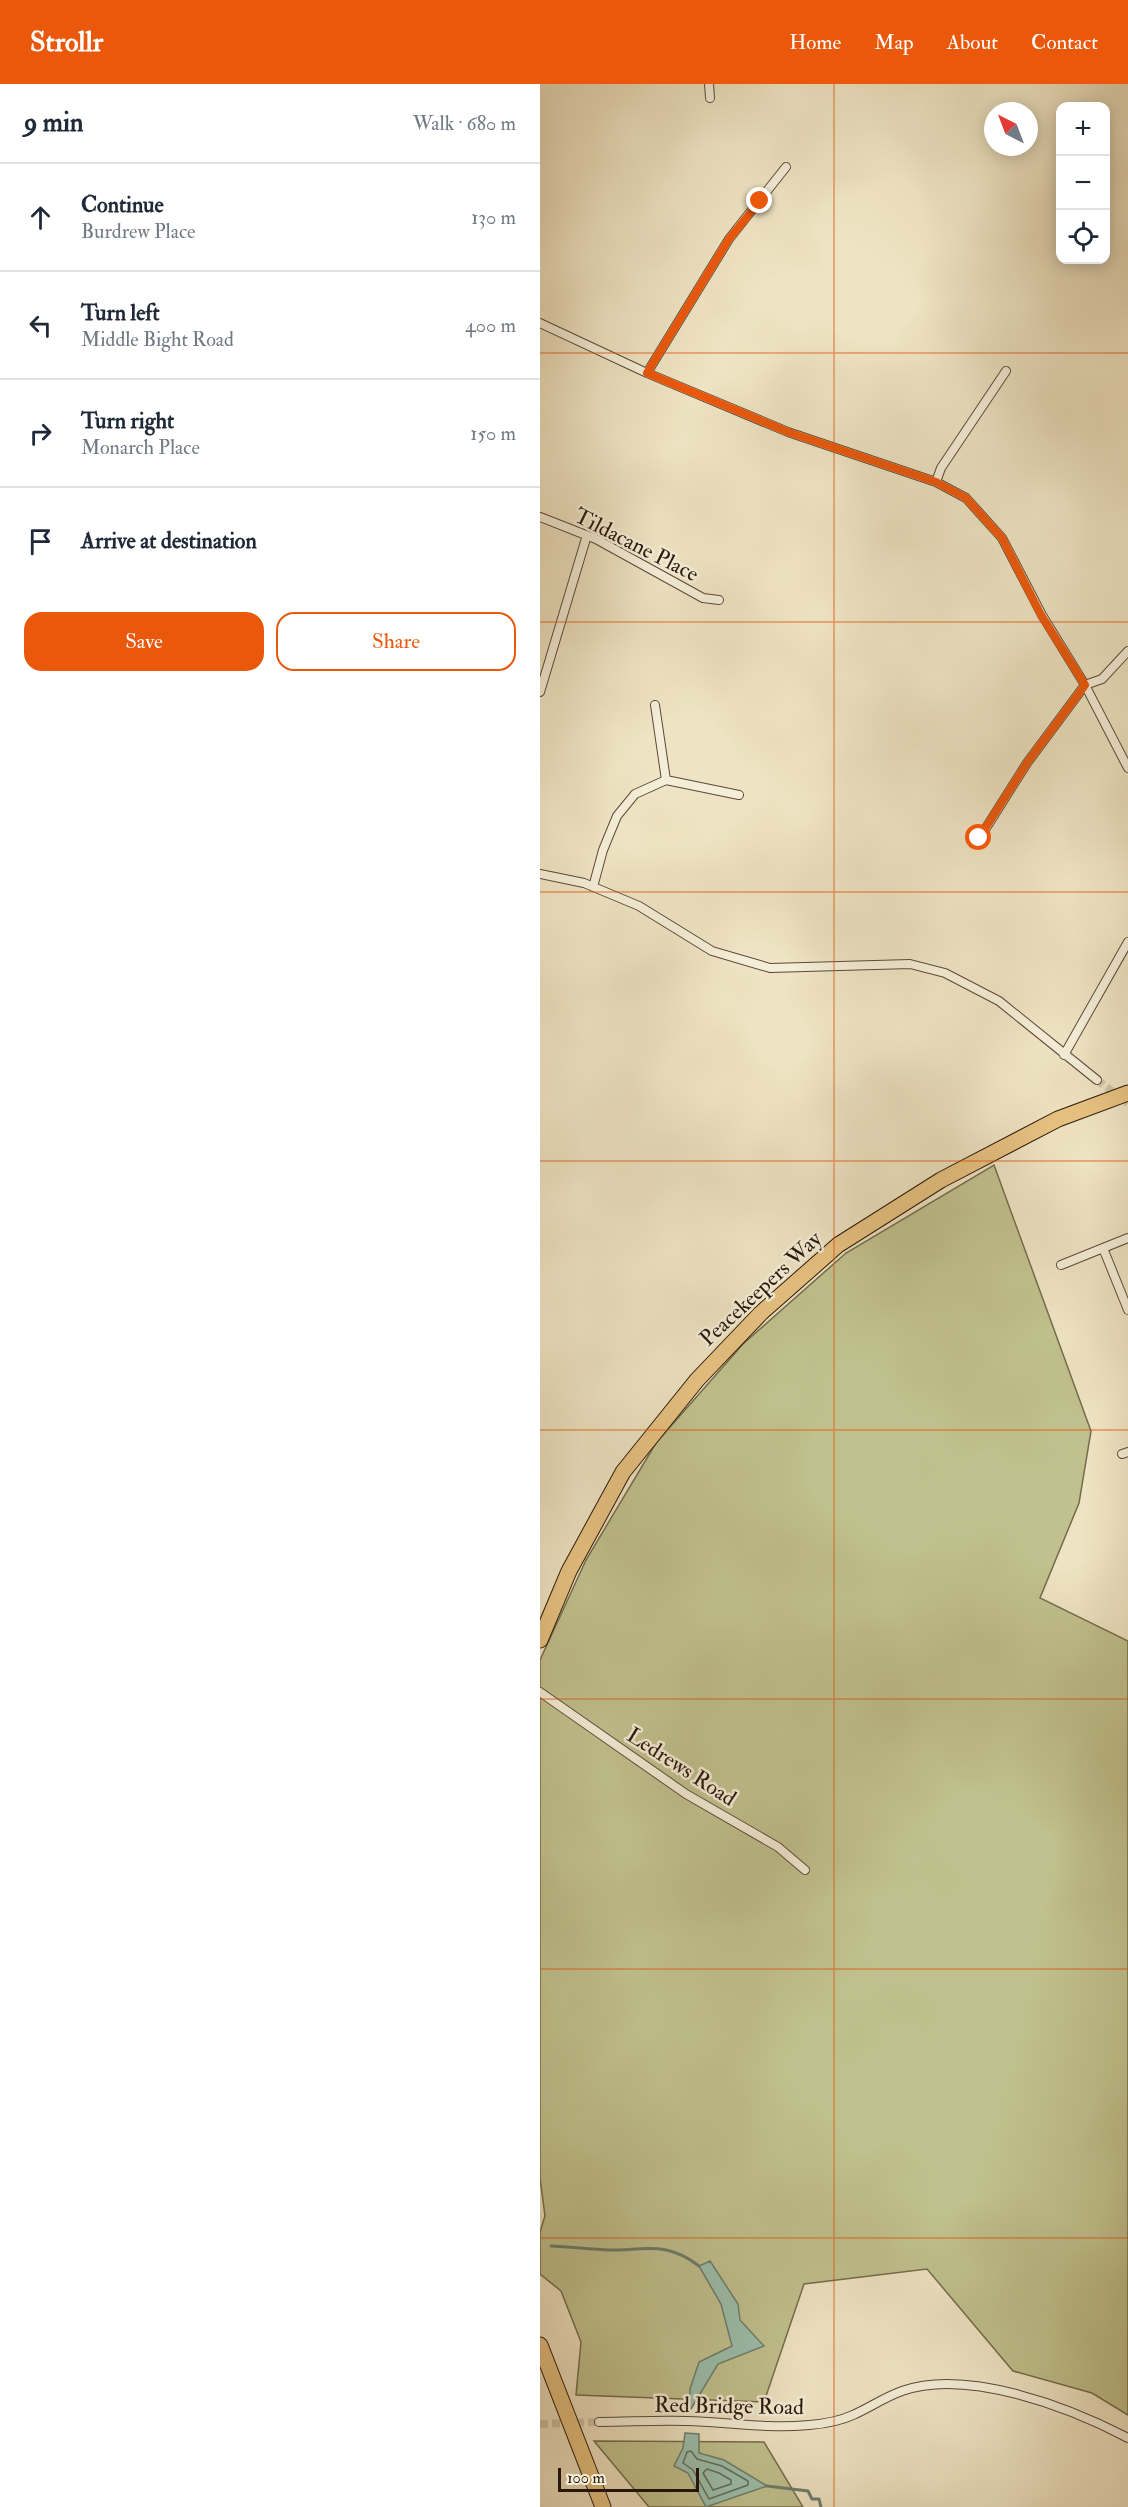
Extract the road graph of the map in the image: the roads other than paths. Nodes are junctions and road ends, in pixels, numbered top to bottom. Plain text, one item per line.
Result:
1 (709, 84) edge
2 (710, 98) dead end
3 (786, 167) dead end
4 (540, 323) edge
5 (1006, 371) dead end
6 (647, 373) junction
7 (936, 482) junction
8 (540, 517) edge
9 (587, 535) junction
10 (719, 600) dead end
11 (1128, 651) edge
12 (1085, 685) junction
13 (540, 692) edge
14 (655, 705) dead end
15 (1128, 768) edge
16 (666, 780) junction
17 (740, 795) dead end
18 (979, 838) dead end
19 (540, 874) edge
20 (592, 887) junction
21 (1128, 942) edge
22 (1064, 1055) junction
23 (1097, 1080) tunnel mouth
24 (1128, 1093) edge
25 (1128, 1238) edge
26 (1103, 1248) junction
27 (1061, 1265) dead end
28 (1128, 1310) edge
29 (540, 1640) edge
30 (540, 1692) edge
31 (805, 1870) dead end
32 (540, 2345) edge
33 (599, 2422) tunnel mouth
34 (1128, 2438) edge
35 (603, 2507) edge

1 - 2 street
3 - 6 street
4 - 6 street
5 - 7 street
6 - 7 street
7 - 12 street
8 - 9 street, Tildacane Place
9 - 10 street, Tildacane Place
9 - 13 street
11 - 12 street
12 - 15 street
12 - 18 street
14 - 16 street
16 - 17 street
16 - 20 street
19 - 20 street
20 - 22 street
21 - 22 street
22 - 23 street
24 - 29 highway, Peacekeepers Way
25 - 26 street
26 - 27 street
26 - 28 street
30 - 31 street, Ledrews Road
32 - 35 highway
33 - 34 street, Red Bridge Road

